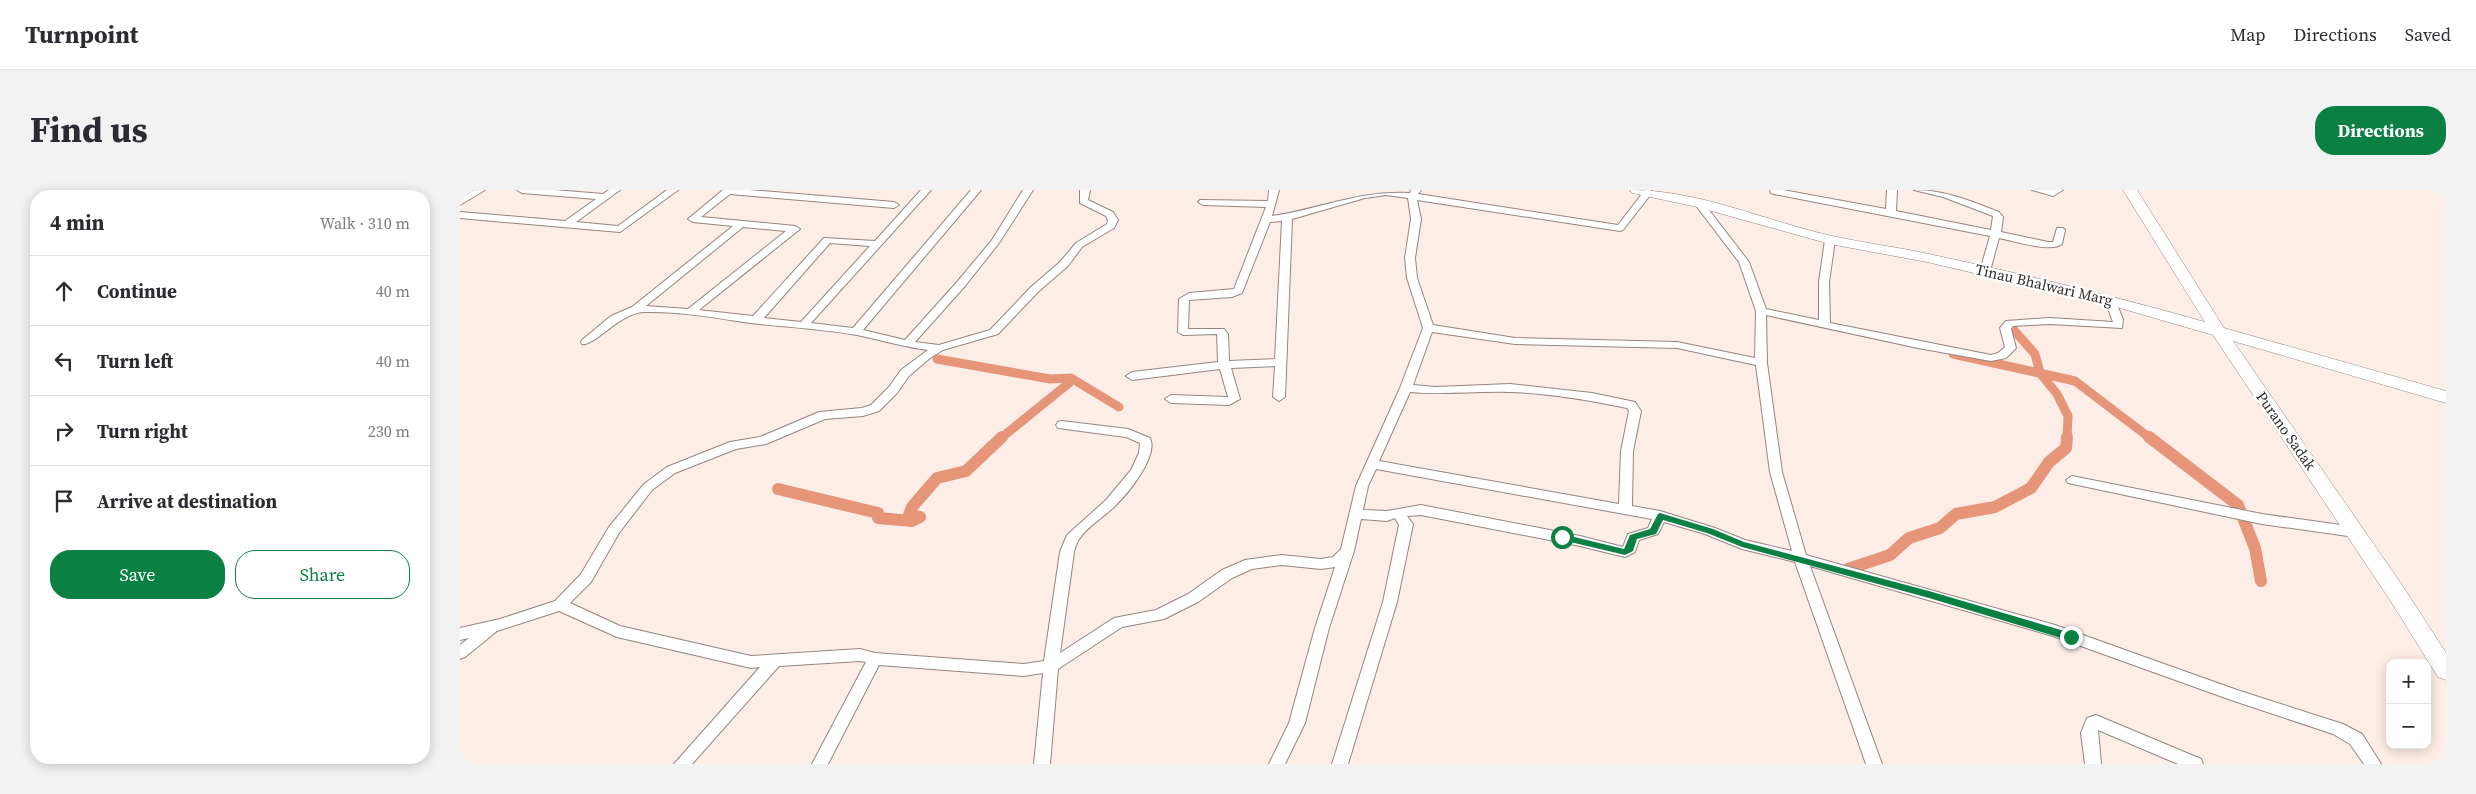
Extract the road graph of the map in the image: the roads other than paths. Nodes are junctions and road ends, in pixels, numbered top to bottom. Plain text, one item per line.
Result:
1 (480, 190) edge
2 (522, 190) edge
3 (615, 190) edge
4 (673, 190) edge
5 (926, 190) edge
6 (976, 190) edge
7 (1028, 190) edge
8 (1085, 190) edge
9 (1274, 190) edge
10 (1892, 190) edge
11 (1918, 190) edge
12 (2038, 190) edge
13 (2058, 190) edge
14 (2130, 190) edge
15 (729, 191) edge
16 (1641, 191) edge
17 (1774, 191) edge
18 (1414, 193) edge
19 (604, 197) junction
20 (460, 202) edge
21 (1204, 202) dead end
22 (1699, 203) junction
23 (1272, 204) junction
24 (894, 205) dead end
25 (1892, 212) junction
26 (460, 215) edge
27 (1287, 217) junction
28 (1266, 220) junction
29 (567, 224) junction
30 (741, 224) junction
31 (2060, 230) dead end
32 (1996, 232) junction
33 (1830, 240) junction
34 (877, 244) junction
35 (1986, 271) junction
36 (2110, 300) junction
37 (635, 310) junction
38 (1761, 311) junction
39 (690, 312) junction
40 (756, 320) junction
41 (1825, 324) junction
42 (804, 325) junction
43 (1428, 328) junction
44 (856, 332) junction
45 (2219, 332) junction
46 (586, 342) dead end
47 (907, 344) junction
48 (939, 348) junction
49 (1280, 362) junction
50 (1761, 363) junction
51 (1224, 365) junction
52 (1132, 376) dead end
53 (1406, 388) junction
54 (1279, 397) dead end
55 (2446, 397) edge
56 (1171, 400) dead end
57 (1062, 425) dead end
58 (1372, 464) junction
59 (2072, 480) dead end
60 (1625, 509) junction
61 (1356, 514) junction
62 (1398, 514) junction
63 (1660, 516) junction
64 (2355, 532) junction
65 (1347, 551) junction
66 (1800, 558) junction
67 (560, 605) junction
68 (494, 626) junction
69 (460, 634) edge
70 (460, 654) edge
71 (875, 659) junction
72 (776, 660) junction
73 (1052, 666) junction
74 (2446, 670) edge
75 (682, 764) edge
76 (820, 764) edge
77 (1042, 764) edge
78 (1277, 764) edge
79 (1340, 764) edge
80 (1874, 764) edge
81 (2093, 764) edge
82 (2195, 764) edge
83 (2373, 764) edge

1 - 20 street
2 - 19 street
3 - 19 street
4 - 29 street
5 - 34 street
6 - 44 street
7 - 47 street
8 - 48 street
9 - 23 street
10 - 25 street
11 - 32 street
12 - 13 street
14 - 45 main road, Purano Sadak
15 - 24 street
15 - 30 street
16 - 18 street
16 - 22 street, Tinau Bhalwari Marg
17 - 25 street
18 - 27 street
18 - 43 street
19 - 29 street
21 - 23 street
22 - 33 street, Tinau Bhalwari Marg
22 - 38 street
23 - 28 street
25 - 32 street
26 - 29 street
27 - 28 street
27 - 49 street
28 - 51 street
30 - 37 street
30 - 39 street
31 - 32 street
32 - 35 street
33 - 35 street, Tinau Bhalwari Marg
33 - 41 street
34 - 40 street
34 - 42 street
35 - 36 street, Tinau Bhalwari Marg
36 - 41 street
36 - 45 street, Tinau Bhalwari Marg
37 - 39 street
37 - 46 street
38 - 41 street
38 - 50 street
39 - 40 street
40 - 42 street
42 - 44 street
43 - 50 street
43 - 53 street
44 - 47 street
45 - 55 street, Tinau Bhalwari Marg
45 - 64 main road, Purano Sadak
47 - 48 street
48 - 67 street
49 - 51 street
49 - 54 street
50 - 66 street
51 - 52 street
51 - 56 street
53 - 58 street
53 - 60 street
57 - 73 street
58 - 60 street
58 - 61 street
59 - 64 street
60 - 63 street
61 - 62 street
61 - 65 street
62 - 63 street
62 - 79 street
63 - 66 street
64 - 74 main road, Purano Sadak
65 - 73 street
65 - 78 street
66 - 80 street
66 - 83 street
67 - 68 street
67 - 72 street
68 - 69 street
68 - 70 street
71 - 72 street
71 - 73 street
71 - 76 street
72 - 75 street
73 - 77 street
81 - 82 street

